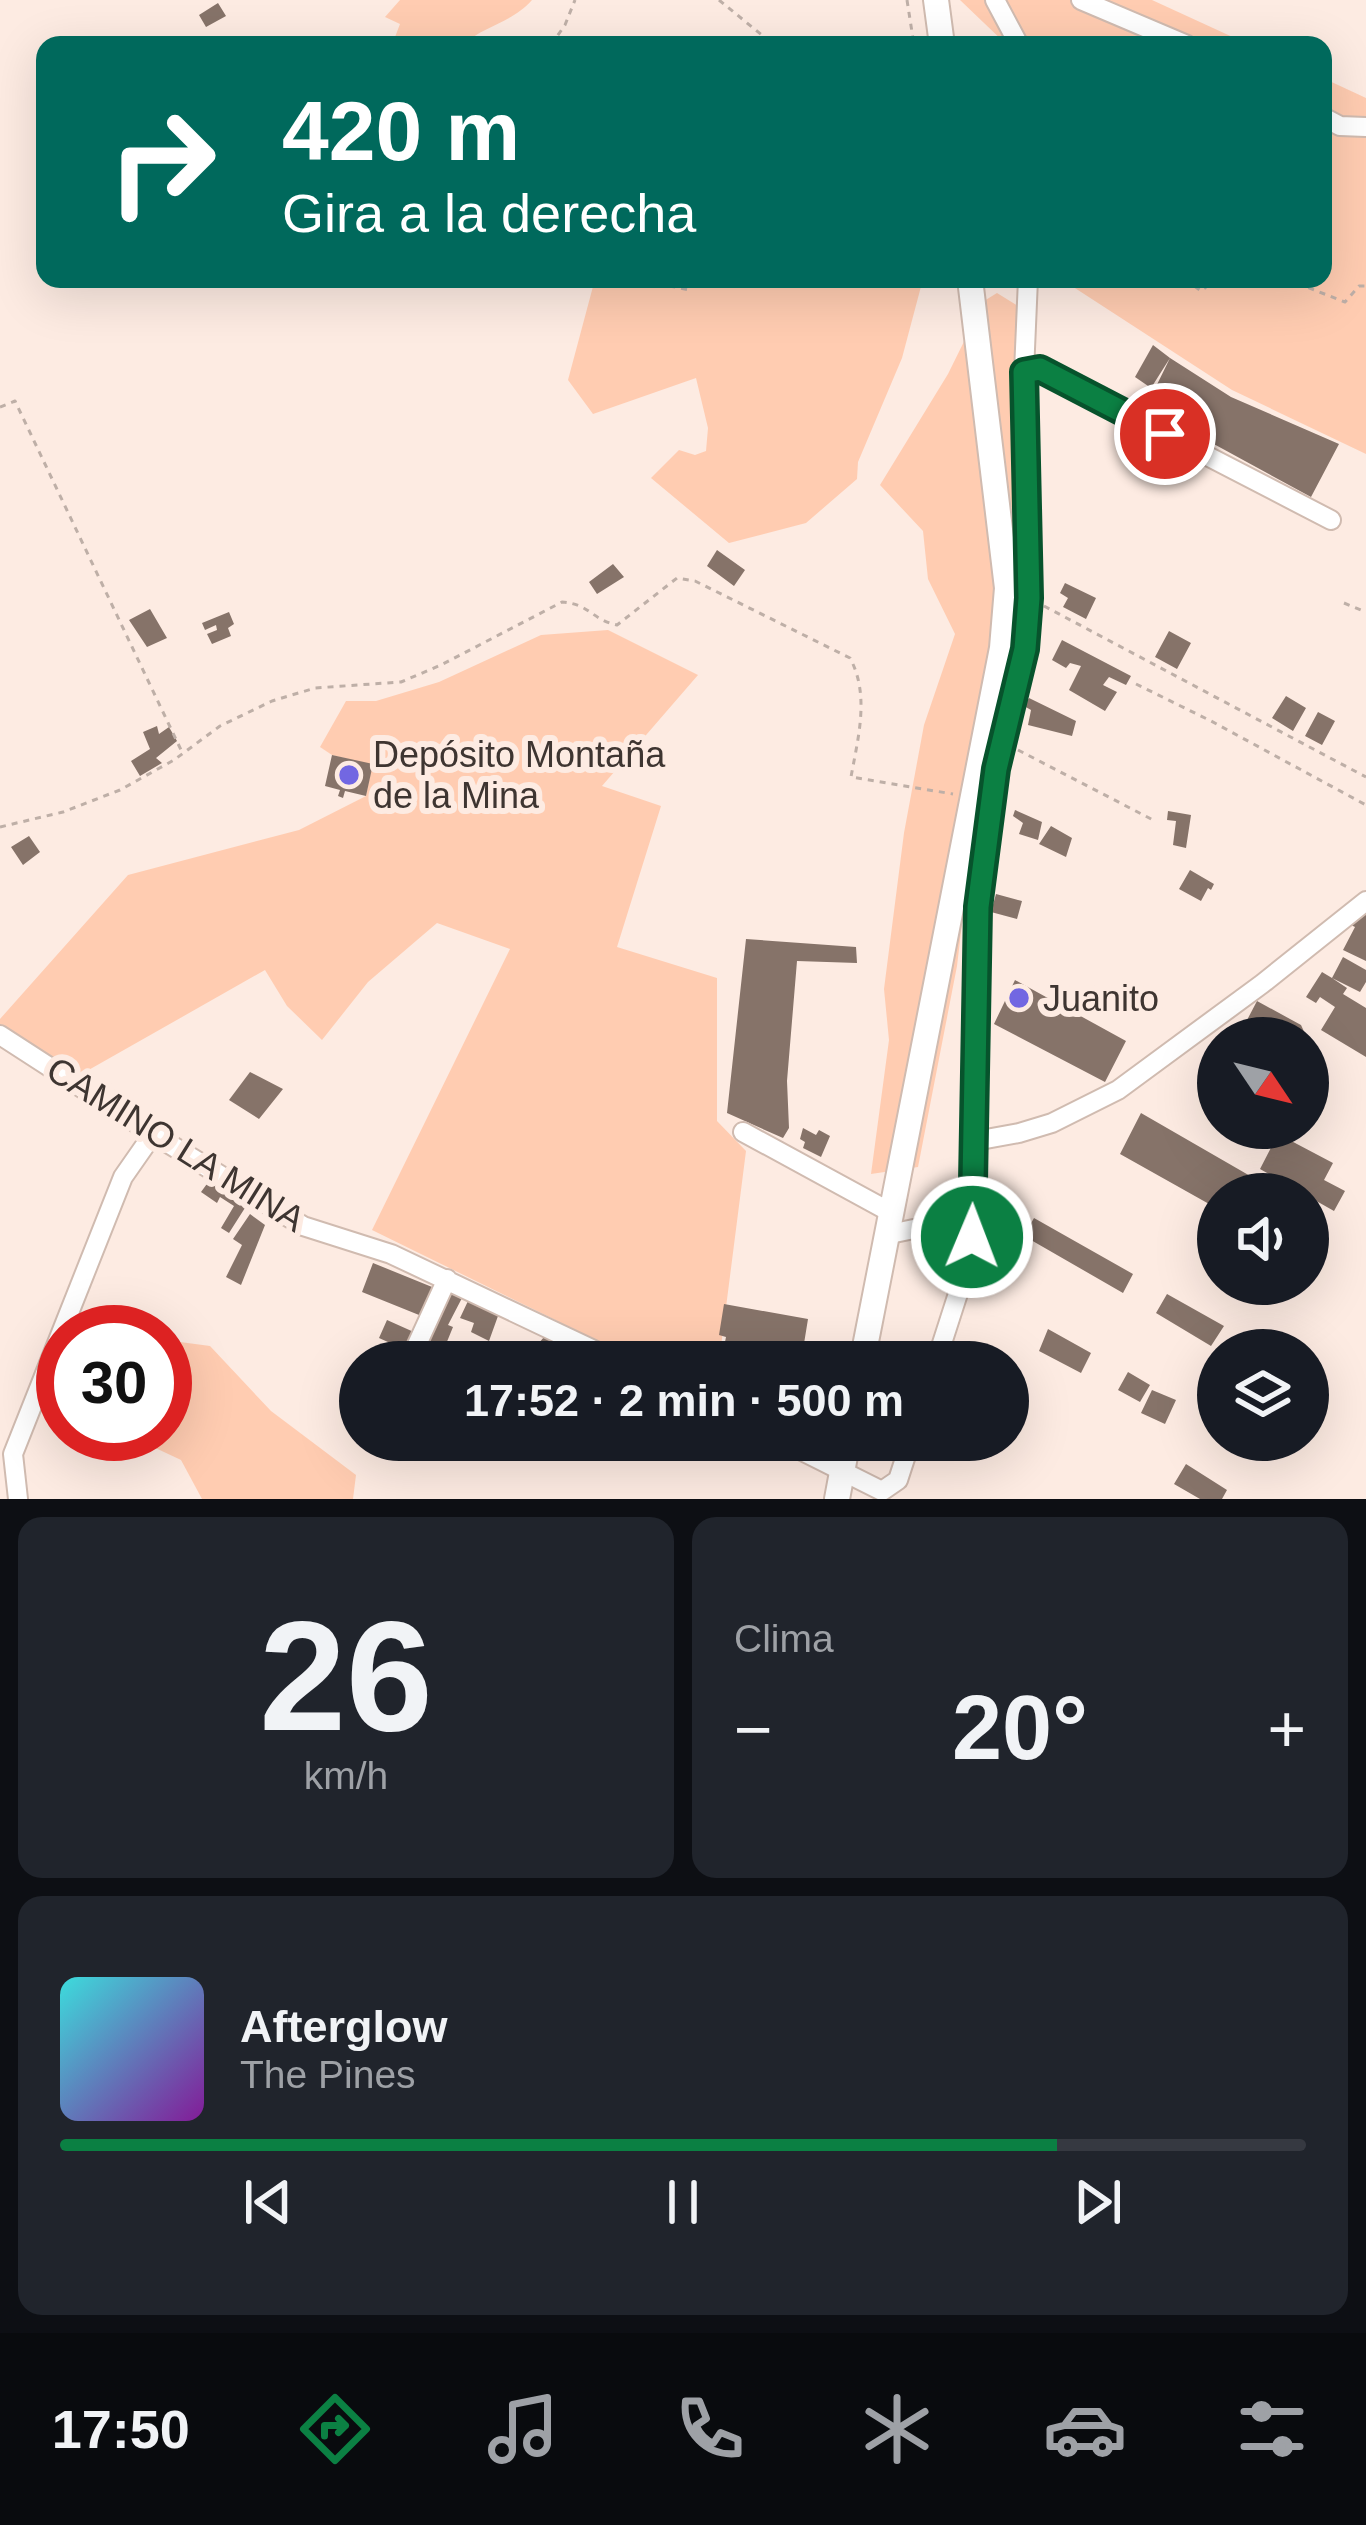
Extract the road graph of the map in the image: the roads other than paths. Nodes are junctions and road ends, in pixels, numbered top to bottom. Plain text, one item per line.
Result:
1 (936, 0) edge
2 (995, 0) edge
3 (1081, 0) edge
4 (941, 36) edge
5 (1014, 36) edge
6 (1166, 36) edge
7 (1332, 121) edge
8 (1366, 127) edge
9 (971, 288) edge
10 (1028, 288) edge
11 (1024, 372) junction
12 (1331, 520) dead end
13 (1366, 901) edge
14 (5, 1038) edge
15 (0, 1059) edge
16 (742, 1132) dead end
17 (152, 1134) junction
18 (975, 1141) junction
19 (973, 1181) junction
20 (888, 1224) junction
21 (447, 1279) junction
22 (419, 1341) edge
23 (575, 1341) edge
24 (866, 1341) edge
25 (943, 1341) edge
26 (823, 1461) edge
27 (844, 1461) edge
28 (904, 1461) edge
29 (842, 1470) junction
30 (890, 1495) edge
31 (18, 1499) edge
32 (837, 1499) edge

1 - 4 main road
2 - 5 street
3 - 6 street
7 - 8 street
9 - 20 main road
10 - 11 street
11 - 12 street
11 - 18 street
13 - 18 street
14 - 15 street
14 - 17 street, CAMINO LA MINA
16 - 20 street
17 - 21 street, CAMINO LA MINA
17 - 31 street
18 - 19 street
19 - 20 street
19 - 25 street
20 - 24 main road
21 - 22 street
21 - 23 street, CAMINO LA MINA
26 - 29 street
27 - 29 main road
28 - 30 street
29 - 30 street
29 - 32 main road

